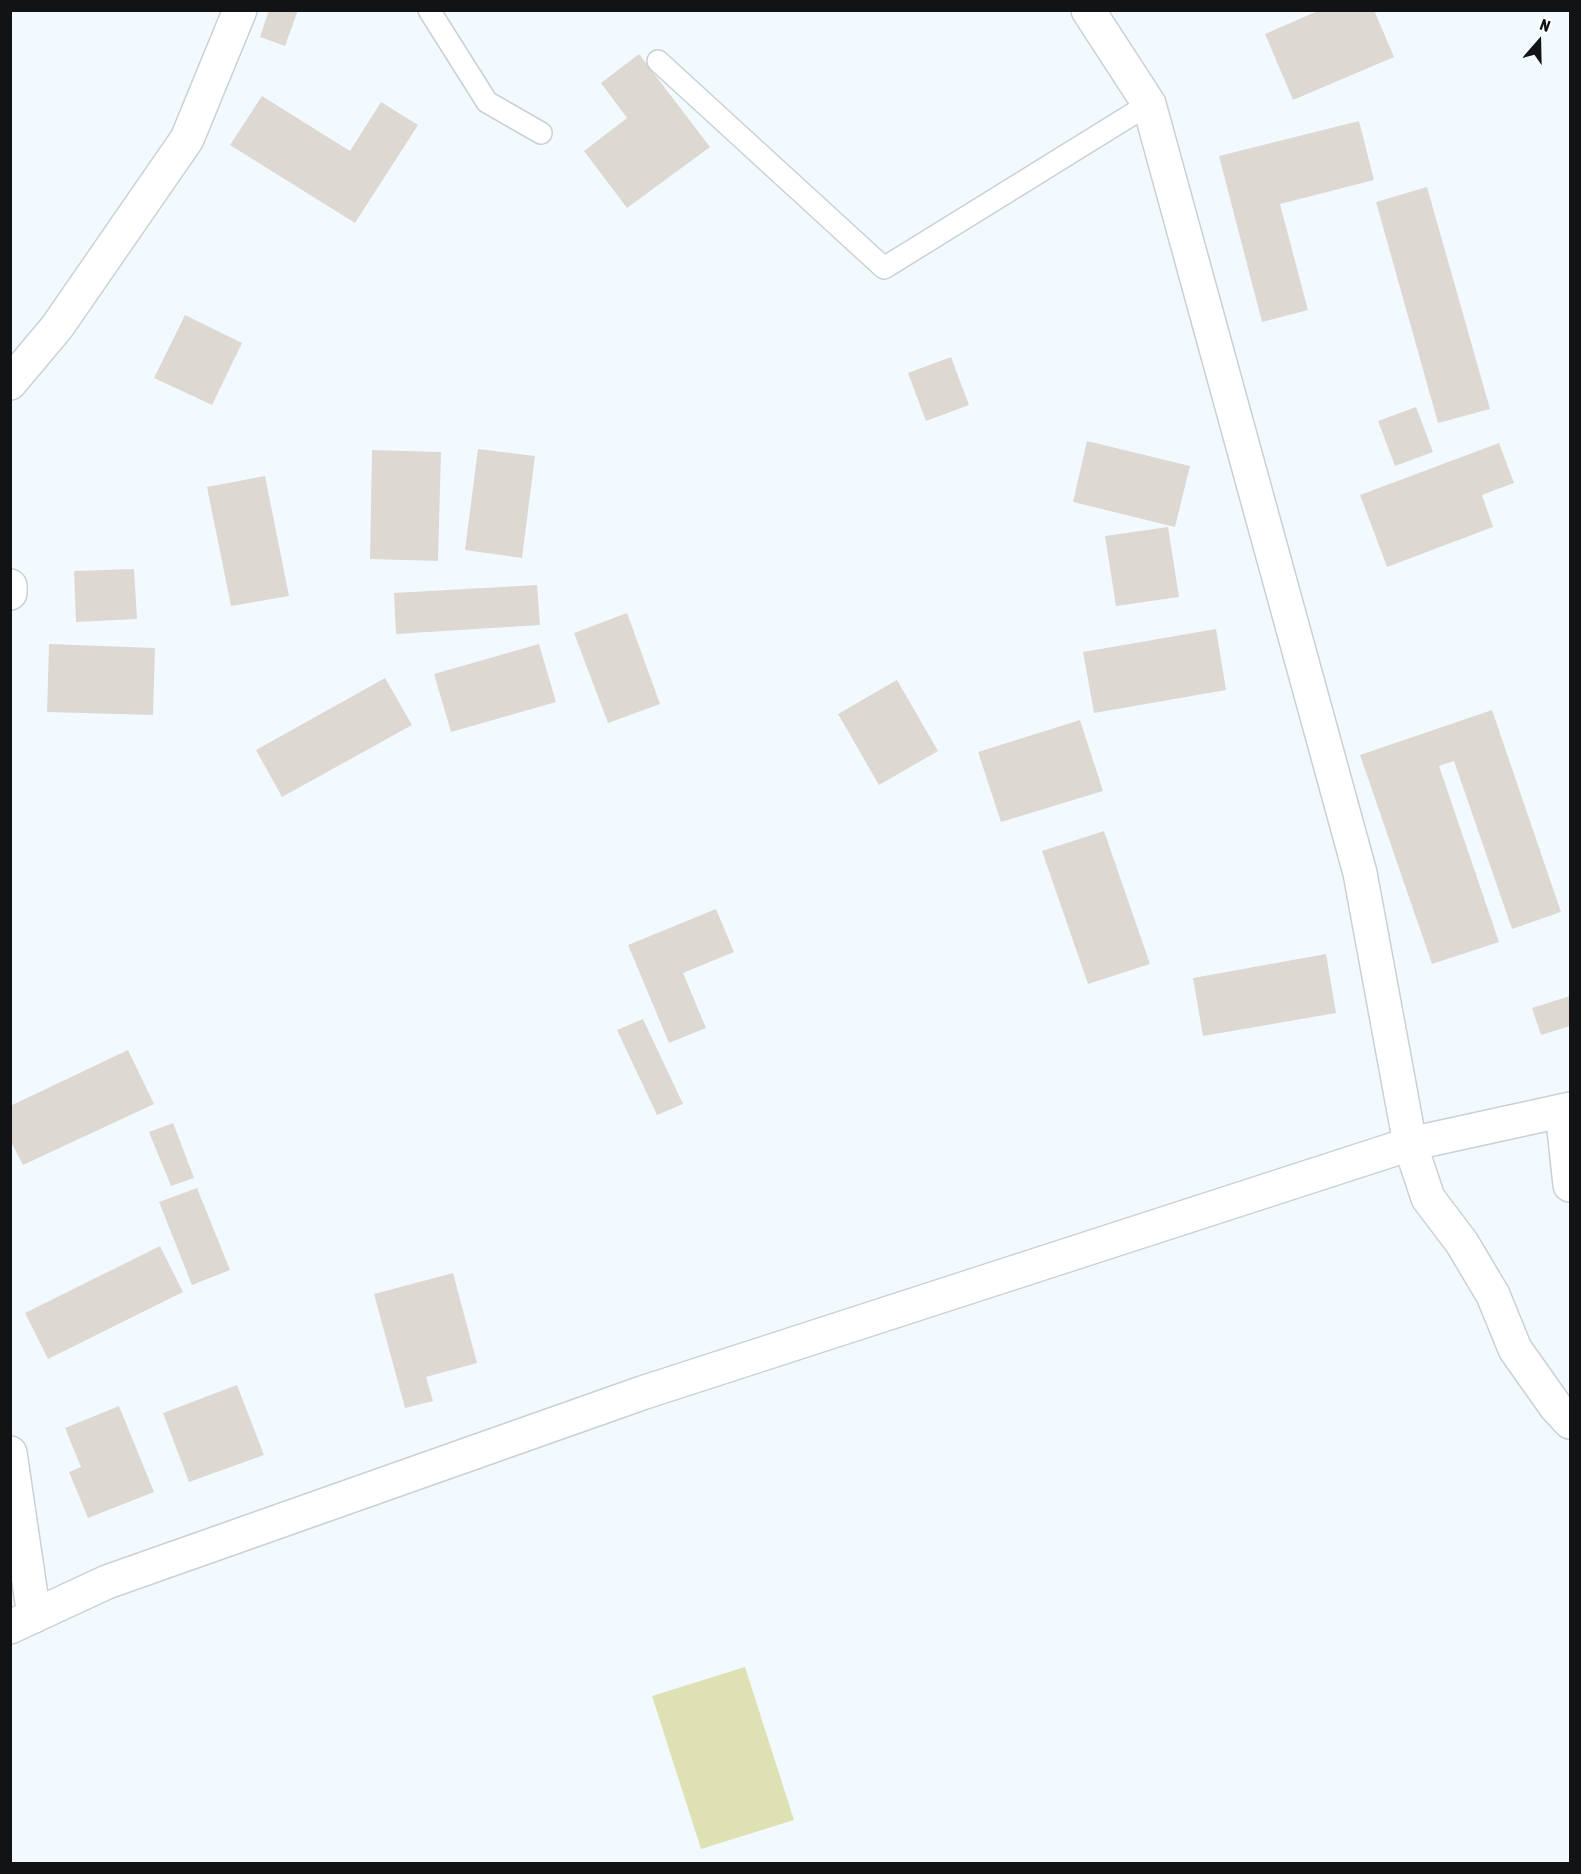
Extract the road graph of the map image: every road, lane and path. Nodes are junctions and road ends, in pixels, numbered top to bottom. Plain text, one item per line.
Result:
1 (240, 10) edge
2 (429, 10) edge
3 (1088, 10) edge
4 (658, 61) dead end
5 (1149, 104) junction
6 (541, 133) dead end
7 (10, 383) edge
8 (10, 586) edge
9 (10, 593) edge
10 (1566, 1110) edge
11 (1410, 1144) junction
12 (1570, 1185) edge
13 (1570, 1422) edge
14 (10, 1453) edge
15 (22, 1621) edge

1 - 7 street
2 - 6 lane
3 - 5 street
4 - 5 lane
5 - 11 street
8 - 9 street
10 - 11 street
10 - 12 street
11 - 13 street
11 - 15 street
14 - 15 street

